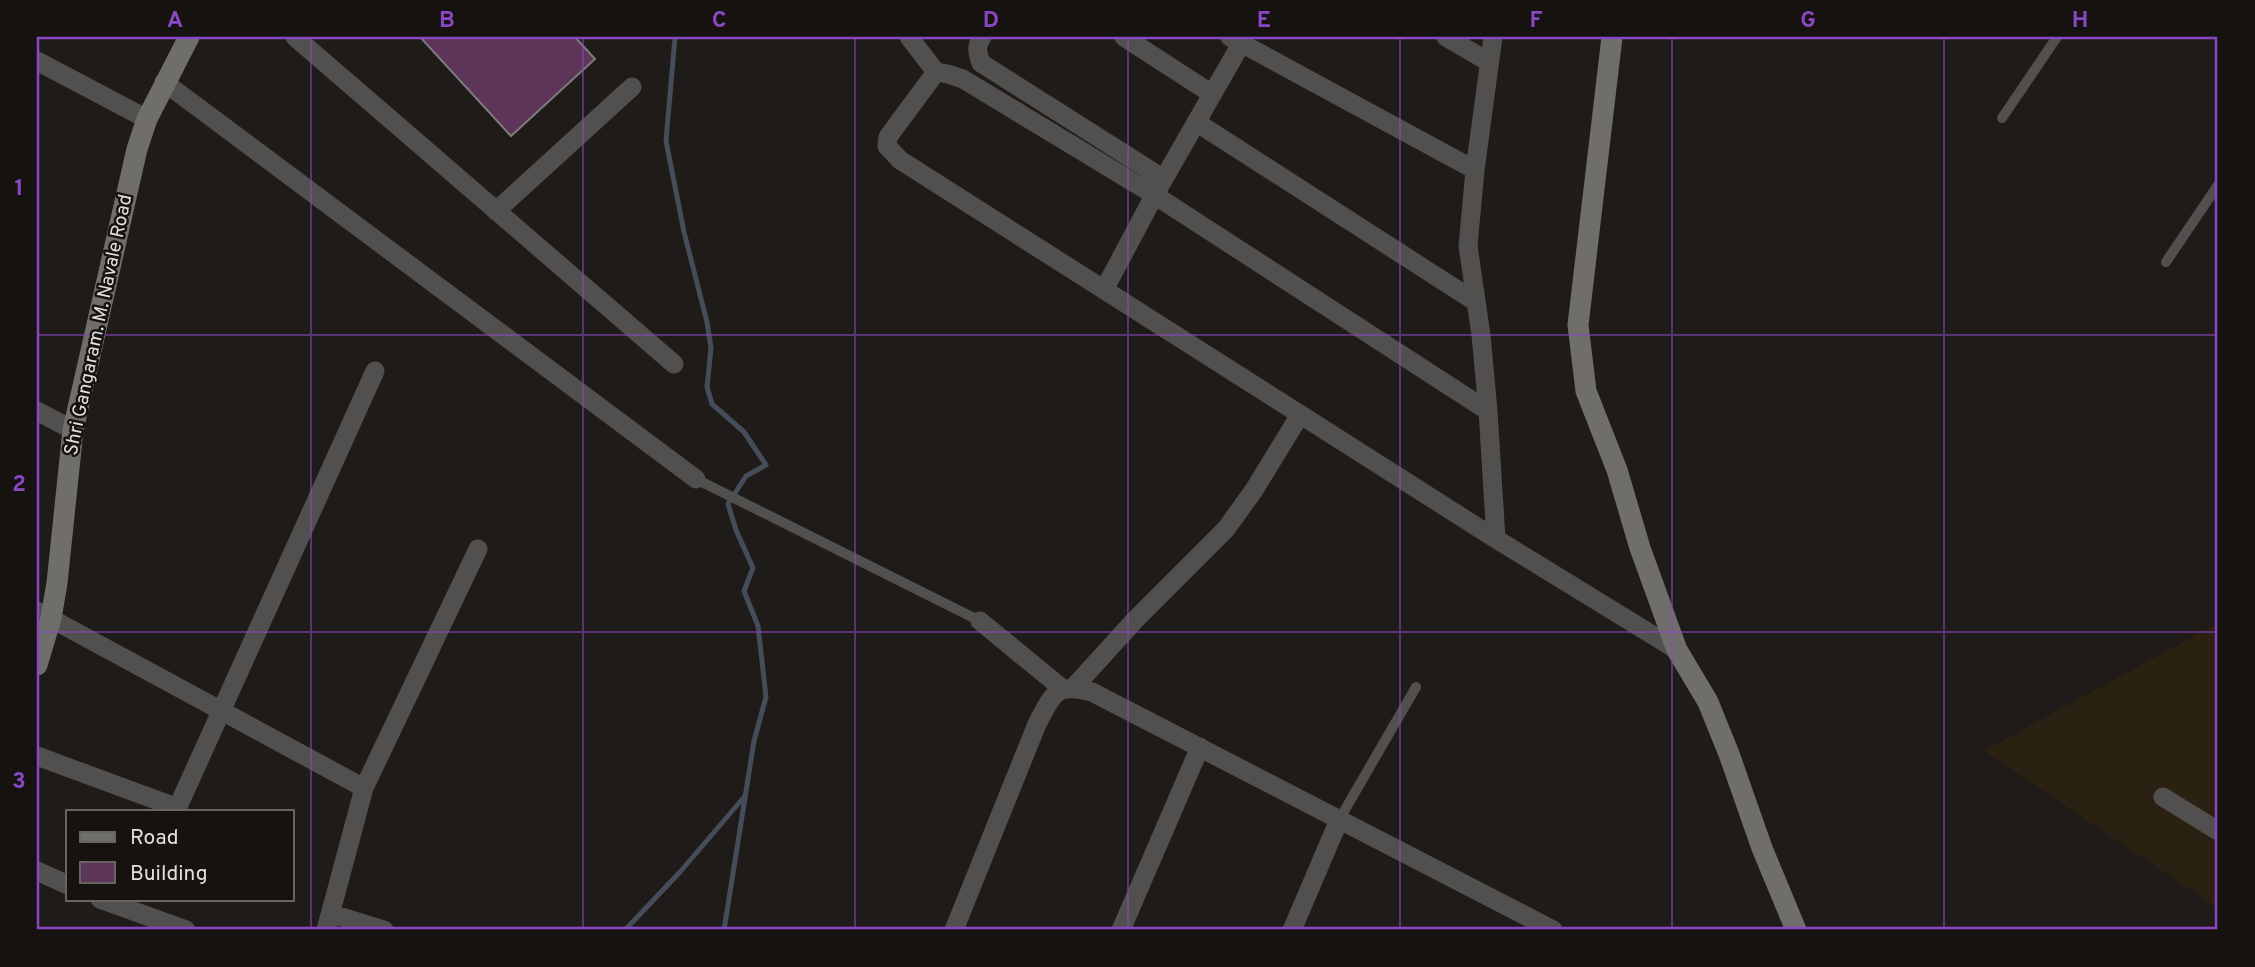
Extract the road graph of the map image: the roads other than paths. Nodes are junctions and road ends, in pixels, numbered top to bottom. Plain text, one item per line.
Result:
1 (189, 37) edge
2 (295, 37) edge
3 (909, 37) edge
4 (982, 37) edge
5 (1124, 37) edge
6 (1446, 37) edge
7 (1493, 37) edge
8 (1612, 37) edge
9 (2057, 37) edge
10 (1239, 39) edge
11 (37, 61) edge
12 (1489, 62) junction
13 (936, 72) junction
14 (164, 82) junction
15 (632, 87) dead end
16 (1212, 94) junction
17 (147, 118) junction
18 (2002, 118) dead end
19 (1196, 122) junction
20 (1475, 170) junction
21 (2218, 185) edge
22 (1159, 188) junction
23 (496, 211) junction
24 (2166, 262) dead end
25 (1104, 290) junction
26 (1476, 302) junction
27 (674, 364) dead end
28 (375, 371) dead end
29 (37, 411) edge
30 (1488, 411) junction
31 (1300, 415) junction
32 (72, 430) junction
33 (696, 479) joint
34 (1496, 539) junction
35 (478, 549) dead end
36 (44, 614) edge
37 (979, 621) joint
38 (1676, 649) junction
39 (37, 665) edge
40 (1416, 687) dead end
41 (1069, 688) junction
42 (221, 711) junction
43 (1200, 747) junction
44 (37, 756) edge
45 (364, 788) junction
46 (2163, 797) dead end
47 (177, 810) edge
48 (1339, 820) junction
49 (2218, 831) edge
50 (37, 871) edge
51 (66, 884) edge
52 (106, 900) edge
53 (142, 906) edge
54 (329, 922) edge
55 (186, 930) edge
56 (384, 930) edge
57 (956, 930) edge
58 (1121, 930) edge
59 (1292, 930) edge
60 (1553, 930) edge
61 (1796, 930) edge

1 - 14 street, Shri Gangaram. M. Navale Road
2 - 23 street
3 - 13 street
4 - 22 street
5 - 16 street
6 - 12 street
7 - 12 street
8 - 38 street
9 - 18 lane
10 - 16 street
10 - 20 street
11 - 17 street
12 - 20 street
13 - 22 street
13 - 25 street
14 - 17 street, Shri Gangaram. M. Navale Road
14 - 33 street
15 - 23 street
16 - 19 street
17 - 32 street, Shri Gangaram. M. Navale Road
19 - 22 street
19 - 26 street
20 - 26 street
21 - 24 lane
22 - 25 street
22 - 30 street
23 - 27 street
25 - 31 street
26 - 30 street
28 - 42 street
29 - 32 street
30 - 34 street
31 - 34 street
31 - 41 street
32 - 36 street, Shri Gangaram. M. Navale Road
33 - 37 lane
34 - 38 street
35 - 45 street
36 - 39 street, Shri Gangaram. M. Navale Road
36 - 42 street
37 - 41 street
38 - 61 street
40 - 48 lane
41 - 43 street
41 - 57 street
42 - 45 street
42 - 47 street
43 - 48 street
43 - 58 street
44 - 47 street
45 - 54 street
46 - 49 street
48 - 59 street
48 - 60 street
50 - 51 street
52 - 53 street
53 - 55 street
54 - 56 street

